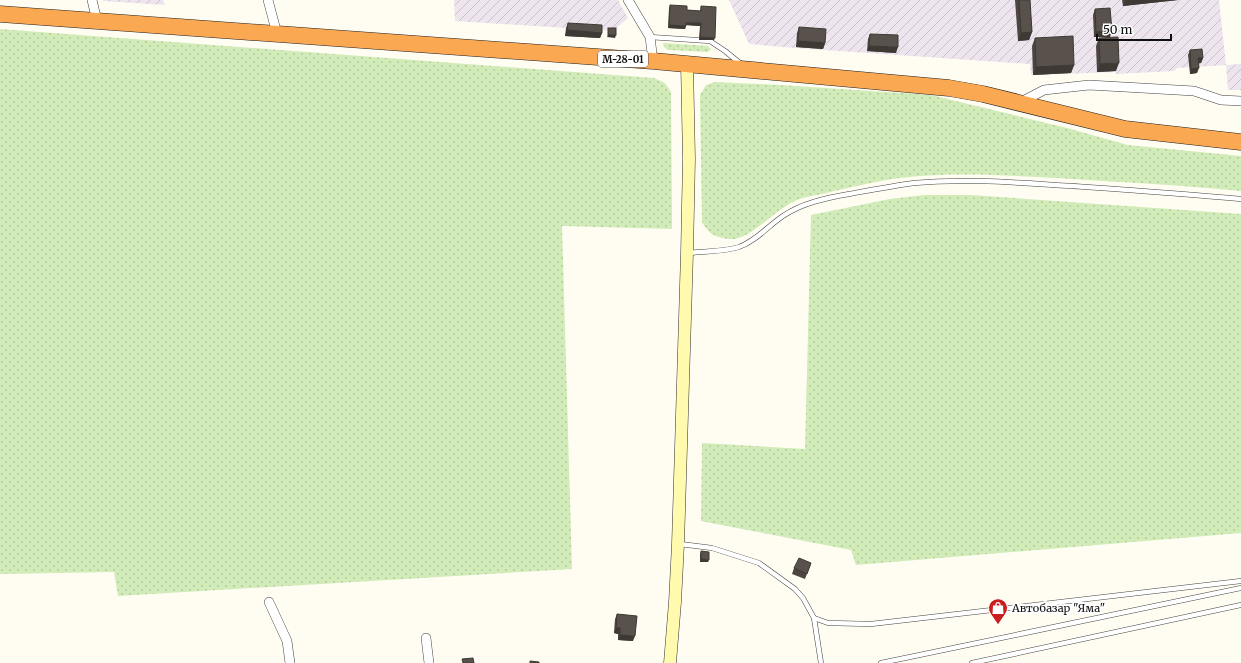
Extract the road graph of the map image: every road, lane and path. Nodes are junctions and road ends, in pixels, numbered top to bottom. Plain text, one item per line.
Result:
1 (92, 0) edge
2 (268, 0) edge
3 (628, 0) edge
4 (0, 14) edge
5 (97, 21) junction
6 (277, 34) junction
7 (650, 37) junction
8 (653, 61) junction
9 (687, 64) junction
10 (747, 69) junction
11 (1241, 101) edge
12 (1019, 103) junction
13 (1241, 142) edge
14 (1241, 199) edge
15 (688, 253) junction
16 (678, 544) junction
17 (1241, 581) edge
18 (1241, 588) edge
19 (269, 602) dead end
20 (1241, 605) edge
21 (814, 618) junction
22 (426, 638) dead end
23 (290, 663) edge
24 (429, 663) edge
25 (670, 663) edge
26 (820, 663) edge
27 (880, 663) edge
28 (972, 663) edge

1 - 5 street
2 - 6 street
3 - 7 street
4 - 5 highway, М-28-01
5 - 6 highway, М-28-01
6 - 8 highway, М-28-01
7 - 8 street
7 - 10 lane
8 - 9 highway, М-28-01
9 - 10 highway, М-28-01
9 - 15 street
10 - 12 highway, М-28-01
11 - 12 street
12 - 13 highway, М-28-01
14 - 15 lane
15 - 16 street
16 - 21 lane
16 - 25 street
17 - 21 lane
18 - 27 lane
19 - 23 street
20 - 28 lane
21 - 26 lane
22 - 24 street

